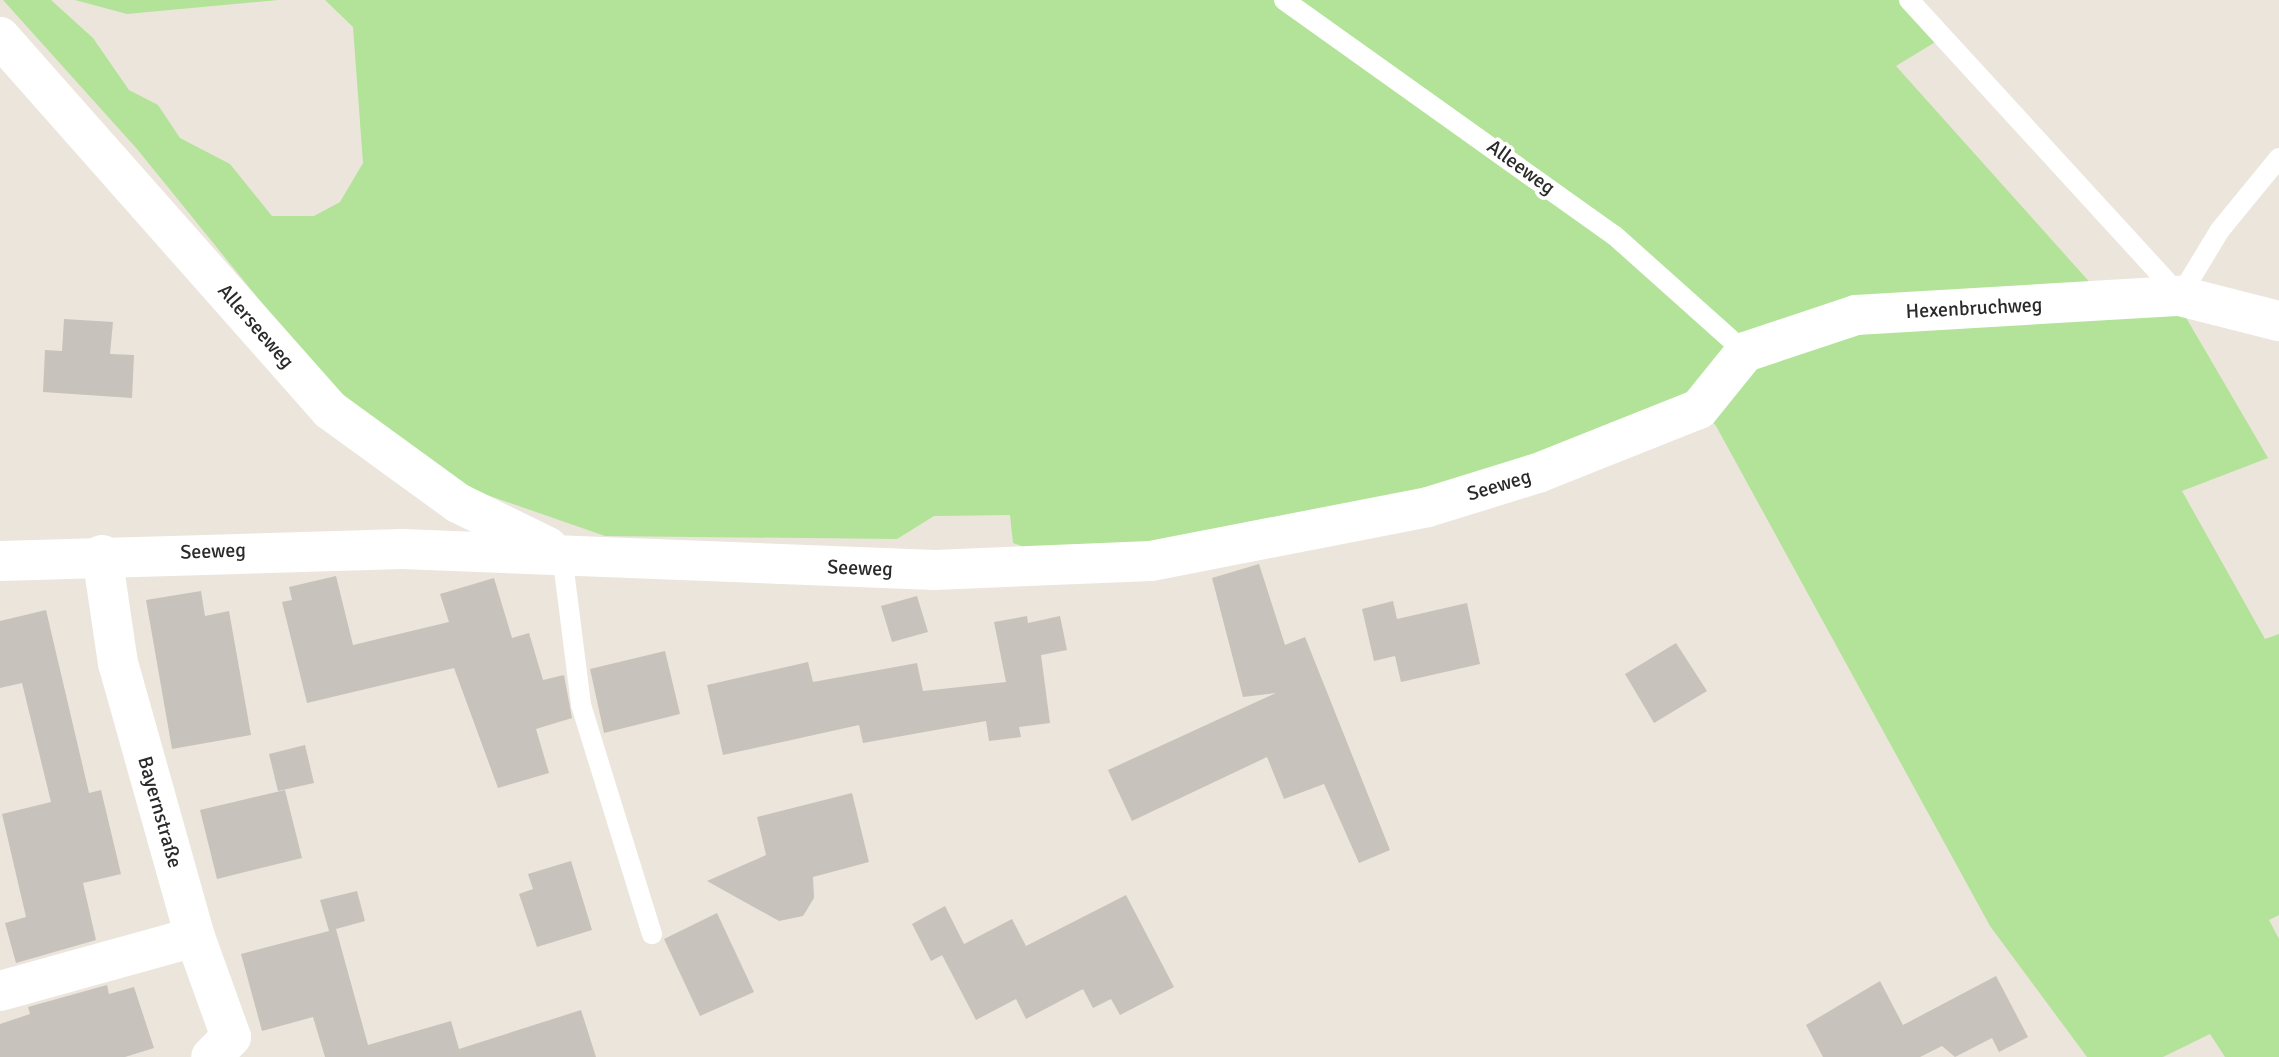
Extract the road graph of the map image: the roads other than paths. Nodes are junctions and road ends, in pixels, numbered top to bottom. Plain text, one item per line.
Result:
1 (1284, 0) edge
2 (1909, 0) edge
3 (0, 37) edge
4 (2279, 158) edge
5 (2180, 296) junction
6 (2279, 321) edge
7 (1745, 352) junction
8 (562, 554) junction
9 (102, 555) junction
10 (0, 561) edge
11 (652, 934) dead end
12 (195, 937) junction
13 (0, 991) edge
14 (227, 1050) edge

1 - 7 lane, Alleeweg
2 - 5 lane
3 - 8 street, Allerseeweg
4 - 5 lane
5 - 6 street, Hexenbruchweg
5 - 7 street, Hexenbruchweg
7 - 8 street, Seeweg
8 - 9 street, Seeweg
8 - 11 lane
9 - 10 street, Seeweg
9 - 12 street, Bayernstraße
12 - 13 street
12 - 14 street, Bayernstraße

